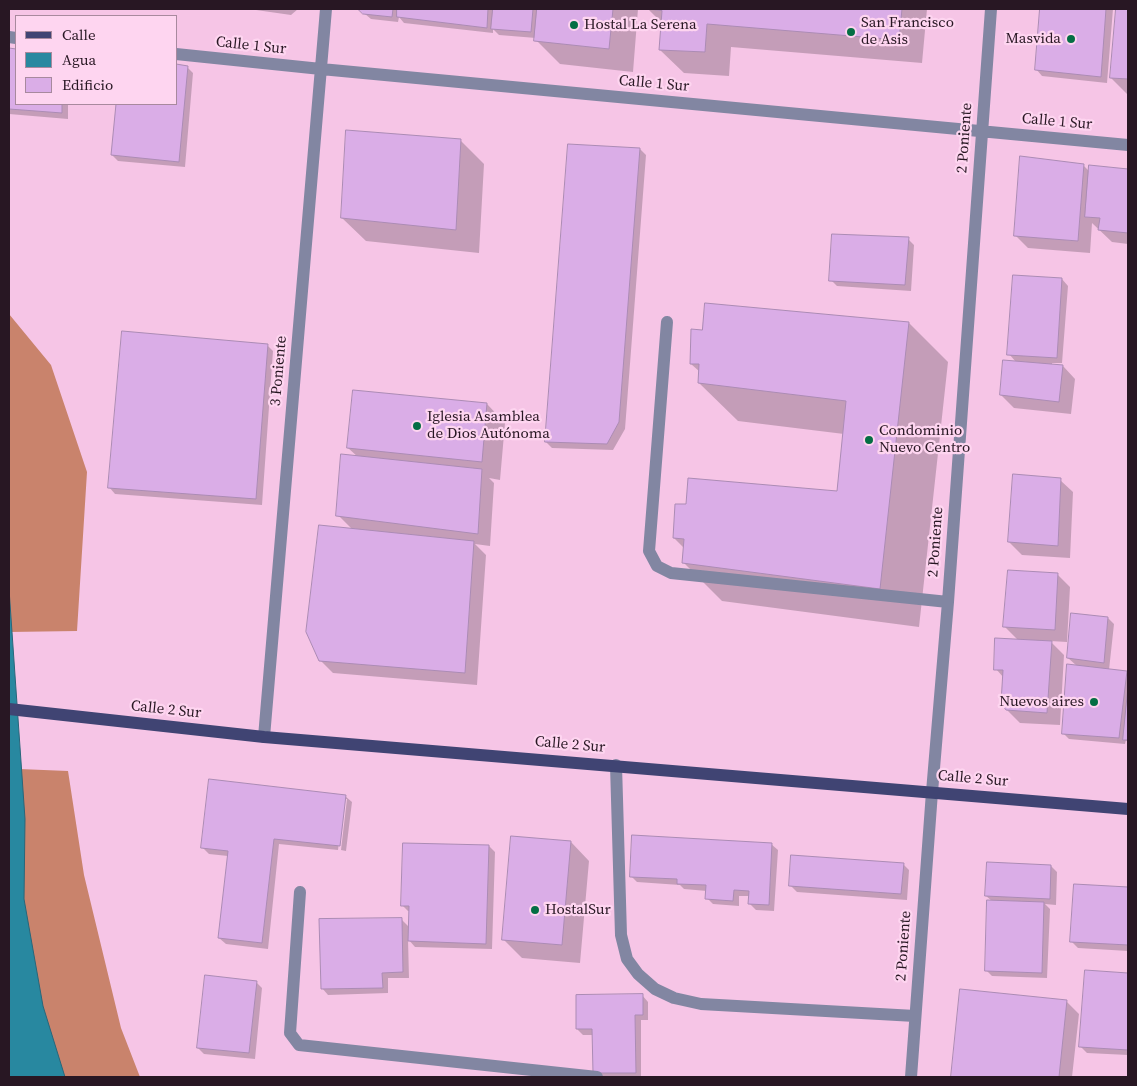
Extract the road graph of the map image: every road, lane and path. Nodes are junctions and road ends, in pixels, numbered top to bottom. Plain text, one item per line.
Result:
1 (326, 9) edge
2 (991, 9) edge
3 (178, 54) edge
4 (321, 69) junction
5 (982, 131) junction
6 (1128, 145) edge
7 (666, 322) dead end
8 (948, 602) junction
9 (9, 709) edge
10 (264, 737) junction
11 (616, 765) junction
12 (932, 792) junction
13 (1128, 809) edge
14 (300, 892) dead end
15 (915, 1016) junction
16 (597, 1077) edge
17 (911, 1077) edge

1 - 4 street, 3 Poniente
2 - 5 street, 2 Poniente
3 - 4 street, Calle 1 Sur
4 - 5 street, Calle 1 Sur
4 - 10 street, 3 Poniente
5 - 6 street, Calle 1 Sur
5 - 8 street, 2 Poniente
7 - 8 street
8 - 12 street, 2 Poniente
9 - 10 main road, Calle 2 Sur
10 - 11 main road, Calle 2 Sur
11 - 12 main road, Calle 2 Sur
11 - 15 street
12 - 13 main road, Calle 2 Sur
12 - 15 street, 2 Poniente
14 - 16 street
15 - 17 street, 2 Poniente

